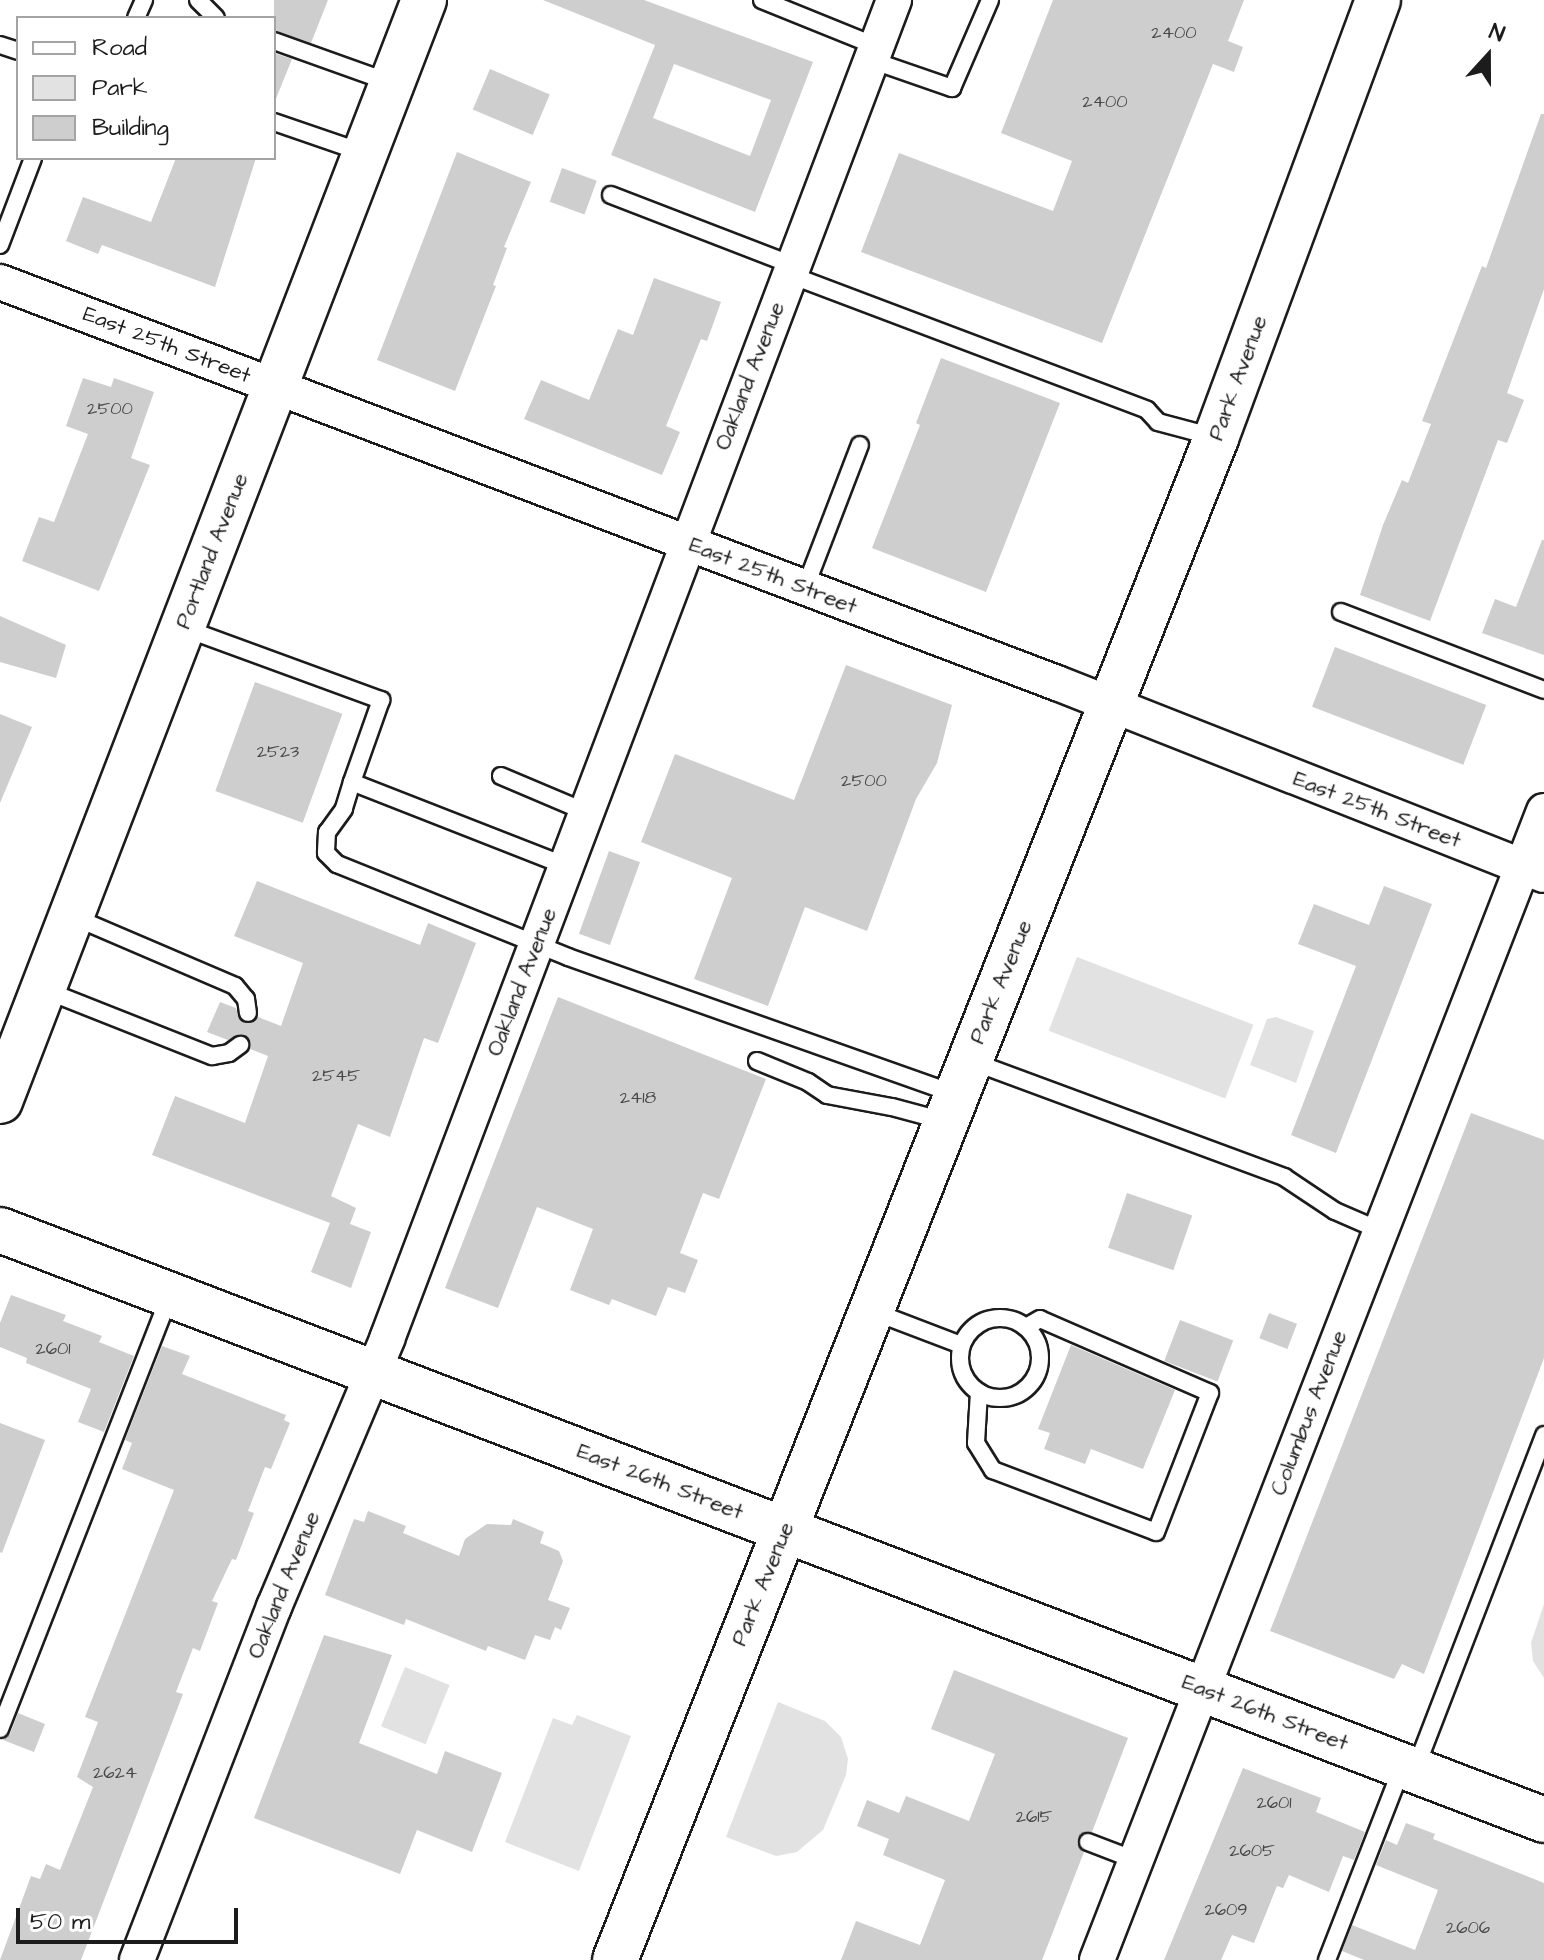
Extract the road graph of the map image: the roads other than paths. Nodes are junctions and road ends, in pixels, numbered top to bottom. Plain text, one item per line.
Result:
1 (198, 0) edge
2 (424, 0) edge
3 (762, 0) edge
4 (894, 0) edge
5 (990, 0) edge
6 (1378, 0) edge
7 (214, 16) edge
8 (276, 42) edge
9 (873, 53) junction
10 (393, 84) junction
11 (276, 123) edge
12 (366, 153) junction
13 (32, 160) edge
14 (611, 195) dead end
15 (0, 245) edge
16 (790, 270) junction
17 (0, 282) edge
18 (276, 387) junction
19 (1216, 438) junction
20 (860, 445) dead end
21 (686, 542) junction
22 (805, 588) junction
23 (1341, 612) dead end
24 (183, 628) junction
25 (1544, 690) edge
26 (1110, 705) junction
27 (501, 776) dead end
28 (352, 782) junction
29 (1544, 811) edge
30 (586, 812) junction
31 (566, 866) junction
32 (1532, 870) edge
33 (71, 916) junction
34 (537, 944) junction
35 (43, 989) junction
36 (248, 1013) dead end
37 (240, 1045) dead end
38 (757, 1061) dead end
39 (957, 1093) junction
40 (0, 1101) edge
41 (0, 1230) edge
42 (1381, 1231) junction
43 (170, 1295) junction
44 (870, 1310) junction
45 (1026, 1327) junction
46 (961, 1345) junction
47 (373, 1372) junction
48 (979, 1392) junction
49 (1544, 1435) edge
50 (785, 1530) junction
51 (1202, 1688) junction
52 (0, 1729) edge
53 (1409, 1769) junction
54 (1544, 1820) edge
55 (1088, 1842) dead end
56 (1135, 1860) junction
57 (137, 1960) edge
58 (615, 1960) edge
59 (1097, 1960) edge
60 (1327, 1960) edge

1 - 7 lane
2 - 10 street, Portland Avenue
3 - 9 lane
4 - 9 street, Oakland Avenue
5 - 9 lane
6 - 19 street, Park Avenue
8 - 10 lane
9 - 16 street, Oakland Avenue
10 - 12 street, Portland Avenue
11 - 12 lane
12 - 18 street, Portland Avenue
13 - 15 lane
14 - 16 lane
16 - 19 lane
16 - 21 street, Oakland Avenue
17 - 18 street, East 25th Street
18 - 21 street, East 25th Street
18 - 24 street, Portland Avenue
19 - 26 street, Park Avenue
20 - 22 lane
21 - 22 street, East 25th Street
21 - 30 street, Oakland Avenue
22 - 26 street, East 25th Street
23 - 25 lane
24 - 28 lane
24 - 33 street, Portland Avenue
26 - 32 street, East 25th Street
26 - 39 street, Park Avenue
27 - 30 lane
28 - 31 lane
28 - 34 lane
29 - 32 street, Columbus Avenue
30 - 31 street, Oakland Avenue
31 - 34 street, Oakland Avenue
32 - 42 street, Columbus Avenue
33 - 35 street, Portland Avenue
33 - 36 lane
34 - 39 lane
34 - 47 street, Oakland Avenue
35 - 37 lane
35 - 40 street, Portland Avenue
38 - 39 lane
39 - 42 lane
39 - 44 street, Park Avenue
41 - 43 street, East 26th Street
42 - 51 street, Columbus Avenue
43 - 47 street, East 26th Street
43 - 52 lane
44 - 46 lane
44 - 50 street, Park Avenue
45 - 46 lane
45 - 48 lane
45 - 48 lane
46 - 48 lane
47 - 50 street, East 26th Street
47 - 57 street, Oakland Avenue
49 - 53 lane
50 - 51 street, East 26th Street
50 - 58 street, Park Avenue
51 - 53 street, East 26th Street
51 - 56 street, Columbus Avenue
53 - 54 street, East 26th Street
53 - 60 lane
55 - 56 lane
56 - 59 street, Columbus Avenue

